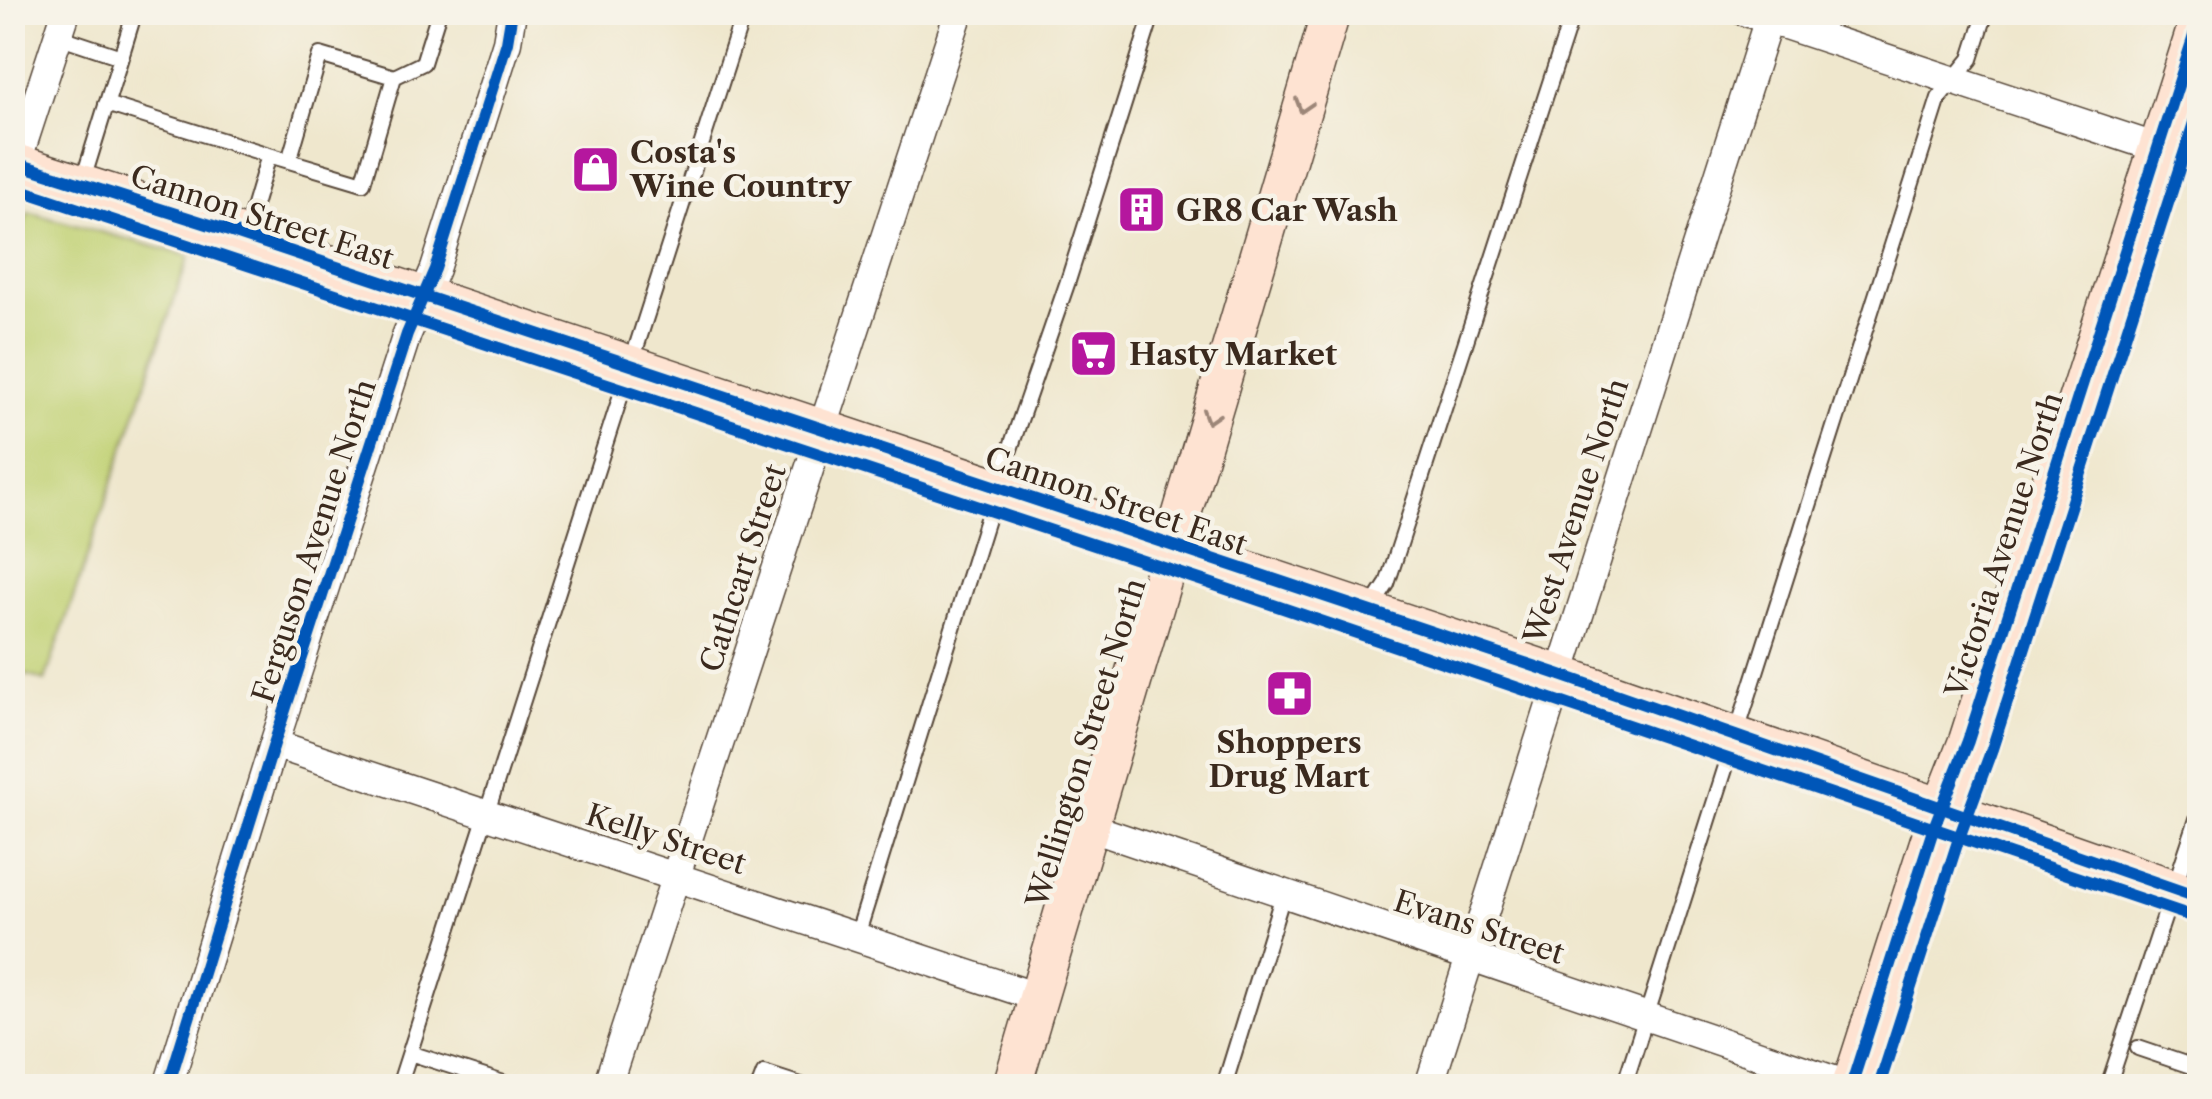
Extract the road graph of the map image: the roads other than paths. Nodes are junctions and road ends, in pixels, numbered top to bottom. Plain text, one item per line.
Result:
1 (438, 12) edge
2 (512, 12) edge
3 (744, 12) edge
4 (959, 12) edge
5 (1153, 12) edge
6 (1331, 12) edge
7 (1572, 12) edge
8 (1986, 12) edge
9 (1762, 15) edge
10 (2200, 17) edge
11 (132, 20) dead end
12 (62, 24) edge
13 (121, 57) junction
14 (394, 77) junction
15 (1952, 79) junction
16 (106, 104) junction
17 (2157, 146) junction
18 (269, 155) junction
19 (289, 161) junction
20 (2200, 162) edge
21 (14, 168) edge
22 (82, 184) junction
23 (244, 237) junction
24 (422, 296) junction
25 (630, 366) junction
26 (822, 430) junction
27 (998, 487) junction
28 (1172, 547) junction
29 (1369, 612) junction
30 (1558, 674) junction
31 (1737, 737) junction
32 (274, 744) junction
33 (1942, 809) junction
34 (2200, 810) edge
35 (486, 814) junction
36 (1086, 826) junction
37 (676, 876) junction
38 (2186, 894) edge
39 (1283, 895) junction
40 (856, 936) junction
41 (1470, 958) junction
42 (1038, 998) junction
43 (1646, 1016) junction
44 (2138, 1048) dead end
45 (410, 1053) junction
46 (2200, 1070) edge
47 (168, 1086) edge
48 (399, 1086) edge
49 (513, 1086) edge
50 (607, 1086) edge
51 (760, 1086) edge
52 (804, 1086) edge
53 (1012, 1086) edge
54 (1224, 1086) edge
55 (1429, 1086) edge
56 (1624, 1086) edge
57 (1851, 1086) edge
58 (2108, 1086) edge

1 - 14 lane
2 - 24 street, Ferguson Avenue North
3 - 25 lane
4 - 26 street, Cathcart Street
5 - 27 lane
6 -> 28 main road, Wellington Street North
7 - 29 lane
8 - 15 lane
9 - 15 street
9 - 30 street, West Avenue North
10 - 17 main road, Victoria Avenue North
11 - 13 lane
12 - 13 lane
12 - 21 street
13 - 16 lane
14 - 19 lane
14 - 19 lane
15 - 17 street
15 - 31 lane
16 - 18 lane
16 - 22 lane
17 - 20 street
17 - 33 main road, Victoria Avenue North
18 - 19 lane
18 - 23 lane
21 - 22 main road, Cannon Street East
22 - 23 main road, Cannon Street East
23 - 24 main road, Cannon Street East
24 - 25 main road, Cannon Street East
24 - 32 street, Ferguson Avenue North
25 - 26 main road, Cannon Street East
25 - 35 lane
26 - 27 main road, Cannon Street East
26 - 37 street, Cathcart Street
27 - 28 main road, Cannon Street East
27 - 40 lane
28 - 29 main road, Cannon Street East
28 - 36 main road, Wellington Street North
29 - 30 main road, Cannon Street East
30 - 31 main road, Cannon Street East
30 - 41 street, West Avenue North
31 - 33 main road, Cannon Street East
31 - 43 lane
32 - 35 street, Kelly Street
32 - 47 street, Ferguson Avenue North
33 - 38 main road, Cannon Street East
33 - 57 main road, Victoria Avenue North
34 - 38 lane
35 - 37 street, Kelly Street
35 - 45 lane
36 - 39 street, Evans Street
36 - 42 main road, Wellington Street North
37 - 40 street, Kelly Street
37 - 50 street, Cathcart Street
38 - 58 lane
39 - 41 street, Evans Street
39 - 54 lane
40 - 42 street, Kelly Street
41 - 43 street, Evans Street
41 - 55 street, West Avenue North
42 - 53 main road, Wellington Street North
43 - 56 lane
43 - 57 street, Evans Street
44 - 46 lane
45 - 48 lane
45 - 49 lane
51 - 52 lane

